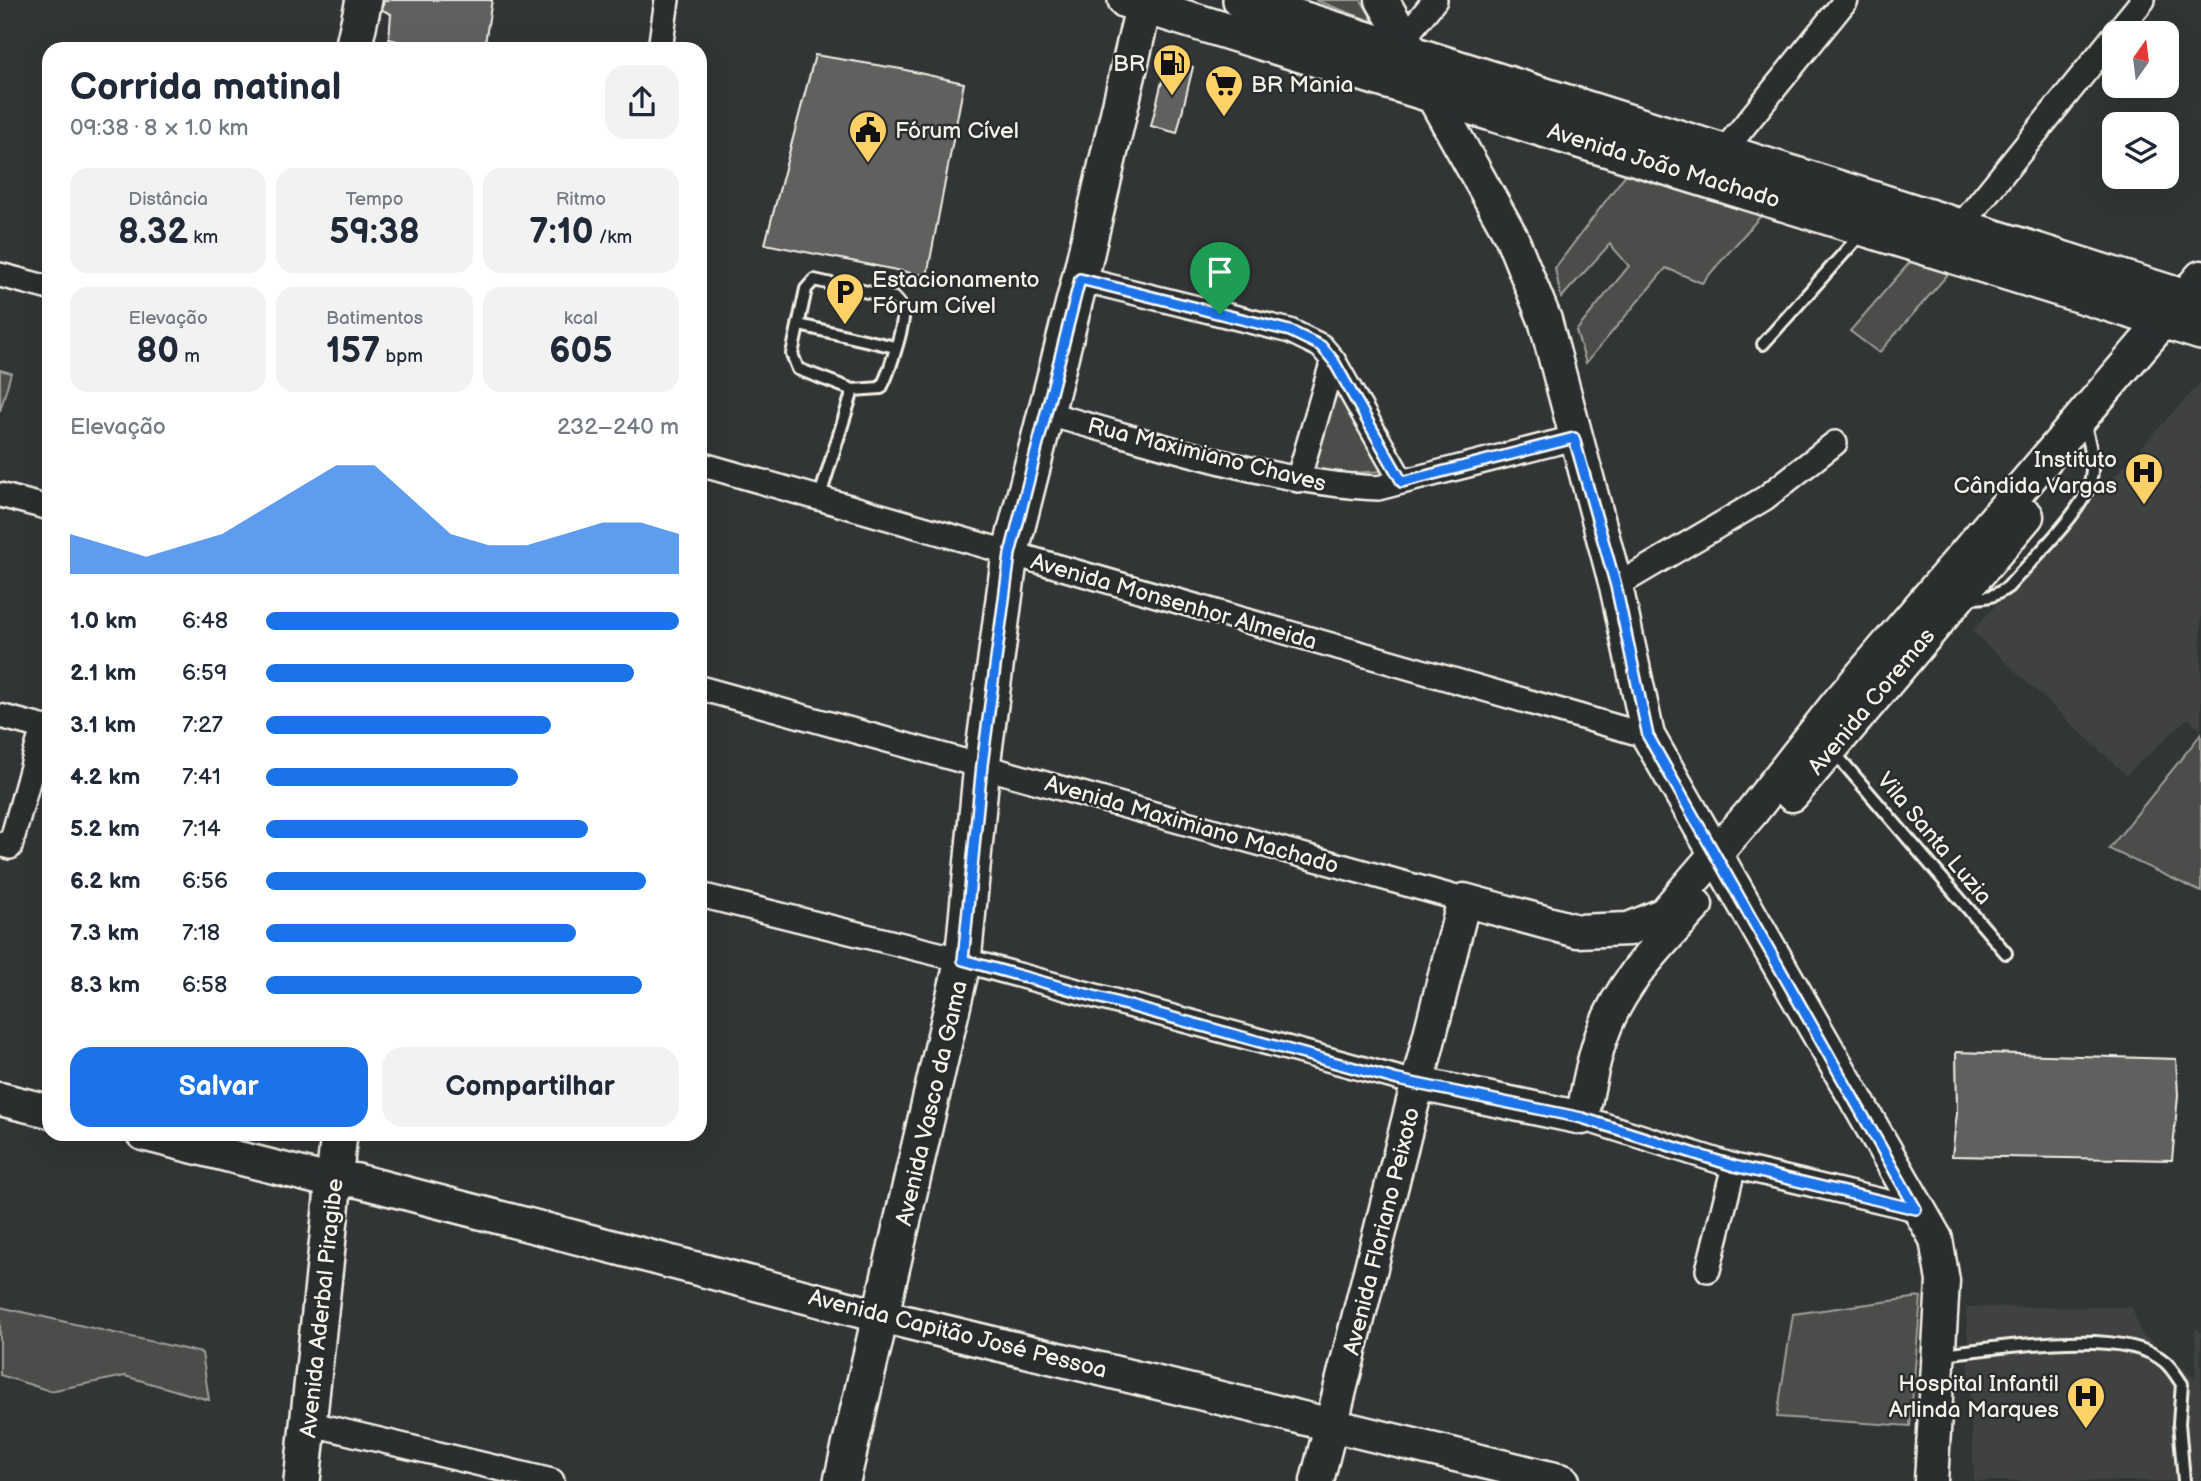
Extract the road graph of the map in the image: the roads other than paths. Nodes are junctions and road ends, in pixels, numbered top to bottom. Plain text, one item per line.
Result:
1 (364, 0) edge
2 (667, 0) edge
3 (1241, 0) edge
4 (1382, 0) edge
5 (1435, 0) edge
6 (1846, 0) edge
7 (2143, 0) edge
8 (1138, 2) edge
9 (2126, 21) edge
10 (355, 42) edge
11 (661, 42) edge
12 (1409, 47) junction
13 (2102, 50) edge
14 (1431, 93) junction
15 (1723, 152) junction
16 (1864, 228) junction
17 (1959, 228) junction
18 (0, 275) edge
19 (1080, 279) junction
20 (42, 286) edge
21 (2190, 309) edge
22 (799, 325) junction
23 (1763, 344) dead end
24 (895, 347) junction
25 (1333, 360) junction
26 (853, 390) junction
27 (1044, 413) junction
28 (1574, 438) junction
29 (1835, 443) dead end
30 (707, 466) edge
31 (1298, 480) junction
32 (1402, 482) junction
33 (0, 495) edge
34 (819, 499) junction
35 (42, 506) edge
36 (1010, 554) junction
37 (1616, 586) junction
38 (1949, 592) junction
39 (707, 690) edge
40 (0, 716) edge
41 (42, 727) edge
42 (1648, 736) junction
43 (42, 741) edge
44 (1832, 749) junction
45 (982, 765) junction
46 (0, 844) edge
47 (1721, 862) junction
48 (707, 897) edge
49 (1678, 898) joint
50 (1464, 900) junction
51 (2006, 953) dead end
52 (963, 960) junction
53 (0, 1081) edge
54 (1419, 1083) junction
55 (42, 1091) edge
56 (0, 1098) edge
57 (42, 1109) edge
58 (1582, 1118) junction
59 (188, 1141) edge
60 (243, 1141) edge
61 (341, 1165) edge
62 (1734, 1166) junction
63 (1916, 1209) junction
64 (1708, 1270) dead end
65 (882, 1316) junction
66 (1938, 1354) junction
67 (308, 1423) junction
68 (1332, 1423) junction
69 (302, 1481) edge
70 (552, 1481) edge
71 (842, 1481) edge
72 (1318, 1481) edge
73 (1563, 1481) edge
74 (1931, 1481) edge
75 (2185, 1481) edge

1 - 10 main road
2 - 11 street
3 - 12 main road, Avenida João Machado
4 - 12 street
5 - 12 street
6 - 15 street
7 - 9 street
8 - 14 main road, Avenida João Machado
8 - 19 main road, Avenida Vasco da Gama
12 - 15 main road, Avenida João Machado
13 - 17 street
14 - 16 main road, Avenida João Machado
14 - 28 street
15 - 17 main road, Avenida João Machado
16 - 21 main road, Avenida João Machado
16 - 23 lane
17 - 21 main road, Avenida João Machado
18 - 20 street
19 - 25 street
19 - 27 main road, Avenida Vasco da Gama
21 - 38 street, Avenida Coremas
22 - 24 lane
22 - 24 lane
22 - 26 lane
24 - 26 lane
25 - 31 street
25 - 32 street
26 - 34 lane
27 - 31 street, Rua Maximiano Chaves
27 - 36 main road, Avenida Vasco da Gama
28 - 32 street, Rua Maximiano Chaves
28 - 37 street
29 - 37 street
30 - 34 street, Avenida Monsenhor Almeida
31 - 32 street, Rua Maximiano Chaves
33 - 35 street
34 - 36 street, Avenida Monsenhor Almeida
36 - 42 street, Avenida Monsenhor Almeida
36 - 45 main road, Avenida Vasco da Gama
37 - 42 street
38 - 44 street, Avenida Coremas
38 - 47 street, Avenida Coremas
39 - 45 street, Avenida Maximiano Machado
40 - 41 street
42 - 47 street
43 - 46 street
44 - 47 street, Avenida Coremas
44 - 51 lane, Vila Santa Luzia
45 - 50 street, Avenida Maximiano Machado
45 - 52 main road, Avenida Vasco da Gama
47 - 49 street, Avenida Coremas
47 - 58 street, Avenida Coremas
47 - 63 street
48 - 52 street
49 - 50 street, Avenida Maximiano Machado
50 - 54 street, Avenida Floriano Peixoto
52 - 54 street
52 - 65 main road, Avenida Vasco da Gama
53 - 55 street
54 - 58 street
54 - 68 street, Avenida Floriano Peixoto
56 - 57 street
58 - 62 street
59 - 61 street, Avenida Capitão José Pessoa
60 - 61 street, Avenida Capitão José Pessoa
61 - 65 street, Avenida Capitão José Pessoa
61 - 67 main road, Avenida Aderbal Piragibe
62 - 63 street
62 - 64 street
63 - 66 street
65 - 68 street, Avenida Capitão José Pessoa
65 - 71 main road, Avenida Vasco da Gama
66 - 74 street
66 - 75 lane
67 - 69 main road, Avenida Aderbal Piragibe
67 - 70 street
68 - 72 street, Avenida Floriano Peixoto
68 - 73 street, Avenida Capitão José Pessoa

